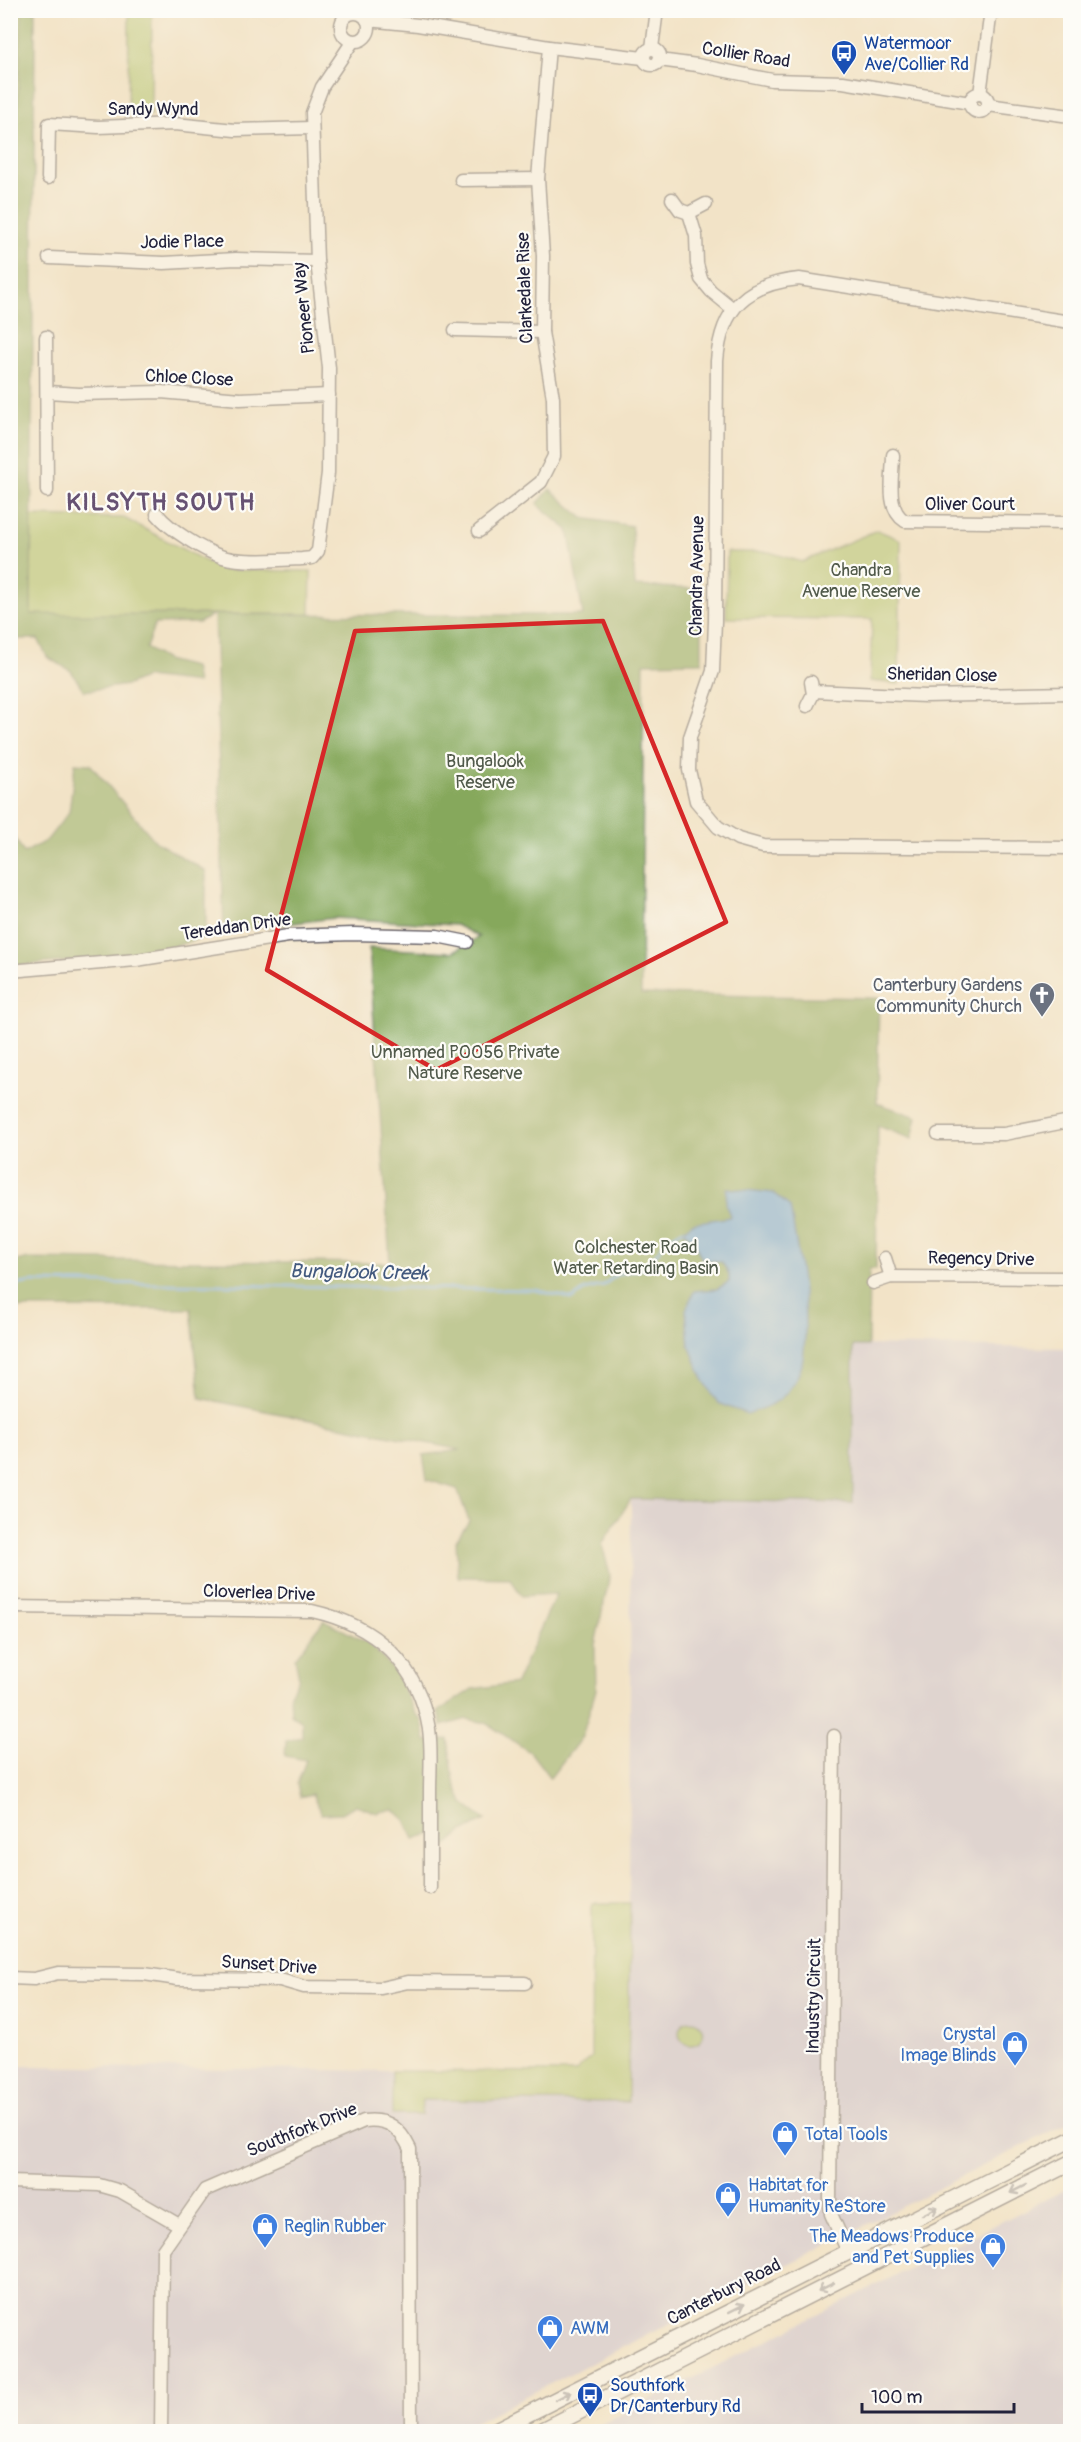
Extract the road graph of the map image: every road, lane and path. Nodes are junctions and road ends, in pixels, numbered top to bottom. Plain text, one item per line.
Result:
1 (657, 10) edge
2 (991, 10) edge
3 (357, 16) edge
4 (349, 39) junction
5 (549, 47) junction
6 (647, 53) junction
7 (980, 94) junction
8 (970, 103) junction
9 (988, 105) junction
10 (1071, 116) edge
11 (311, 128) junction
12 (48, 178) dead end
13 (538, 179) junction
14 (461, 180) dead end
15 (672, 199) dead end
16 (706, 204) dead end
17 (689, 213) junction
18 (49, 258) dead end
19 (317, 261) junction
20 (733, 309) junction
21 (1071, 322) edge
22 (455, 330) dead end
23 (542, 332) junction
24 (46, 338) dead end
25 (48, 392) junction
26 (329, 396) junction
27 (893, 455) dead end
28 (47, 491) dead end
29 (158, 514) dead end
30 (1071, 523) edge
31 (479, 531) dead end
32 (1071, 693) edge
33 (807, 705) dead end
34 (1071, 848) edge
35 (467, 942) dead end
36 (10, 971) edge
37 (1071, 1121) edge
38 (938, 1134) dead end
39 (885, 1258) dead end
40 (891, 1277) junction
41 (1071, 1278) edge
42 (873, 1283) dead end
43 (10, 1607) edge
44 (834, 1736) dead end
45 (430, 1888) dead end
46 (10, 1978) edge
47 (525, 1983) dead end
48 (1071, 2139) edge
49 (1071, 2163) edge
50 (10, 2182) edge
51 (179, 2225) junction
52 (849, 2252) junction
53 (527, 2414) junction
54 (161, 2432) edge
55 (411, 2432) edge
56 (492, 2432) edge
57 (538, 2432) edge

1 - 6 street
2 - 7 street
3 - 4 street
3 - 4 street, Pioneer Way
3 - 5 street
4 - 11 street, Pioneer Way
5 - 6 street
5 - 13 street, Clarkedale Rise
6 - 8 street, Collier Road
7 - 8 street
7 - 9 street
8 - 9 street
9 - 10 street
11 - 12 street, Sandy Wynd
11 - 19 street, Pioneer Way
13 - 14 street
13 - 23 street, Clarkedale Rise
15 - 17 street
16 - 17 street
17 - 20 street
18 - 19 street, Jodie Place
19 - 26 street, Pioneer Way
20 - 21 street, Chandra Avenue
20 - 34 street, Chandra Avenue
22 - 23 street
23 - 31 street, Clarkedale Rise
24 - 25 street
25 - 26 street, Chloe Close
25 - 28 street
26 - 29 street, Pioneer Way
27 - 30 street, Oliver Court
32 - 33 street, Sheridan Close
35 - 36 street, Tereddan Drive
37 - 38 street
39 - 40 street
40 - 41 street, Regency Drive
40 - 42 street, Regency Drive
43 - 45 street, Cloverlea Drive
44 - 52 street, Industry Circuit
46 - 47 street, Sunset Drive
52 -> 48 main road, Canterbury Road
49 -> 57 main road
50 - 51 street
51 - 54 street, Southfork Drive
51 - 55 street, Southfork Drive
53 -> 52 main road, Canterbury Road
53 - 56 main road, Canterbury Road
53 - 57 main road

